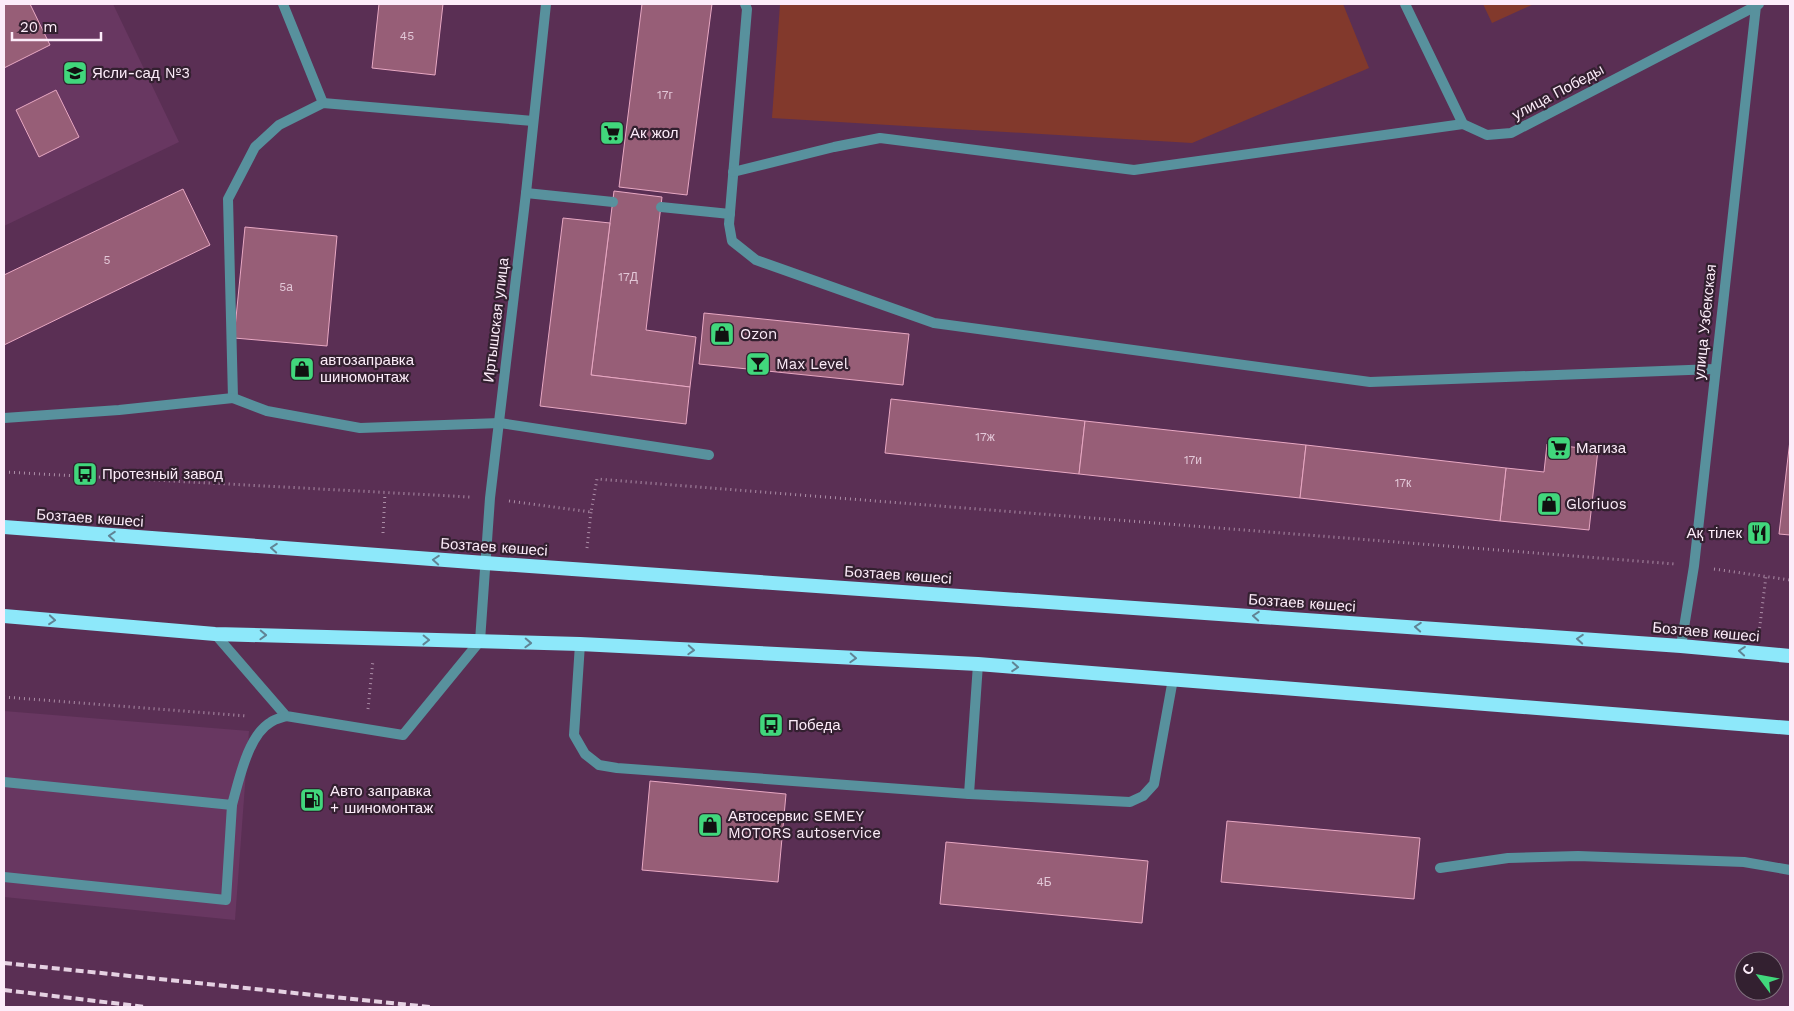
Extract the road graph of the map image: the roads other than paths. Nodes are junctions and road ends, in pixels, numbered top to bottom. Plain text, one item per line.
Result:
1 (283, 4) edge
2 (546, 4) edge
3 (745, 4) edge
4 (1405, 4) edge
5 (1757, 5) edge
6 (323, 103) junction
7 (533, 121) junction
8 (1463, 124) junction
9 (733, 172) junction
10 (526, 193) junction
11 (613, 202) dead end
12 (661, 207) dead end
13 (730, 214) junction
14 (1715, 369) junction
15 (233, 398) junction
16 (4, 418) edge
17 (500, 424) junction
18 (709, 455) dead end
19 (4, 527) edge
20 (485, 564) junction
21 (4, 616) edge
22 (215, 634) junction
23 (480, 641) junction
24 (580, 644) junction
25 (1681, 646) junction
26 (1790, 656) edge
27 (978, 664) junction
28 (1173, 679) junction
29 (286, 716) junction
30 (1790, 728) edge
31 (4, 782) edge
32 (969, 794) junction
33 (232, 805) junction
34 (1440, 868) dead end
35 (1790, 870) edge
36 (4, 877) edge

1 - 6 street
2 - 7 street, Иртышская улица
3 - 9 street
4 - 8 street
5 - 8 street, улица Победы
5 - 14 street, улица Узбекская
6 - 7 street
6 - 15 street
7 - 10 street, Иртышская улица
8 - 9 street
9 - 13 street
10 - 11 street
10 - 17 street, Иртышская улица
12 - 13 street
13 - 14 street
14 - 25 street, улица Узбекская
15 - 16 street
15 - 17 street
17 - 18 street
17 - 20 street, Иртышская улица
20 -> 19 highway, Бозтаев көшесі
20 - 23 street, Иртышская улица
25 -> 20 highway, Бозтаев көшесі
21 -> 22 highway
22 -> 23 highway
22 - 29 street
23 -> 24 highway
23 - 29 street
24 -> 27 highway
24 - 32 street
26 -> 25 highway, Бозтаев көшесі
27 -> 28 highway
27 - 32 street
28 - 30 highway
28 - 32 street
29 - 33 street
31 - 33 street
33 - 36 street
34 - 35 street

